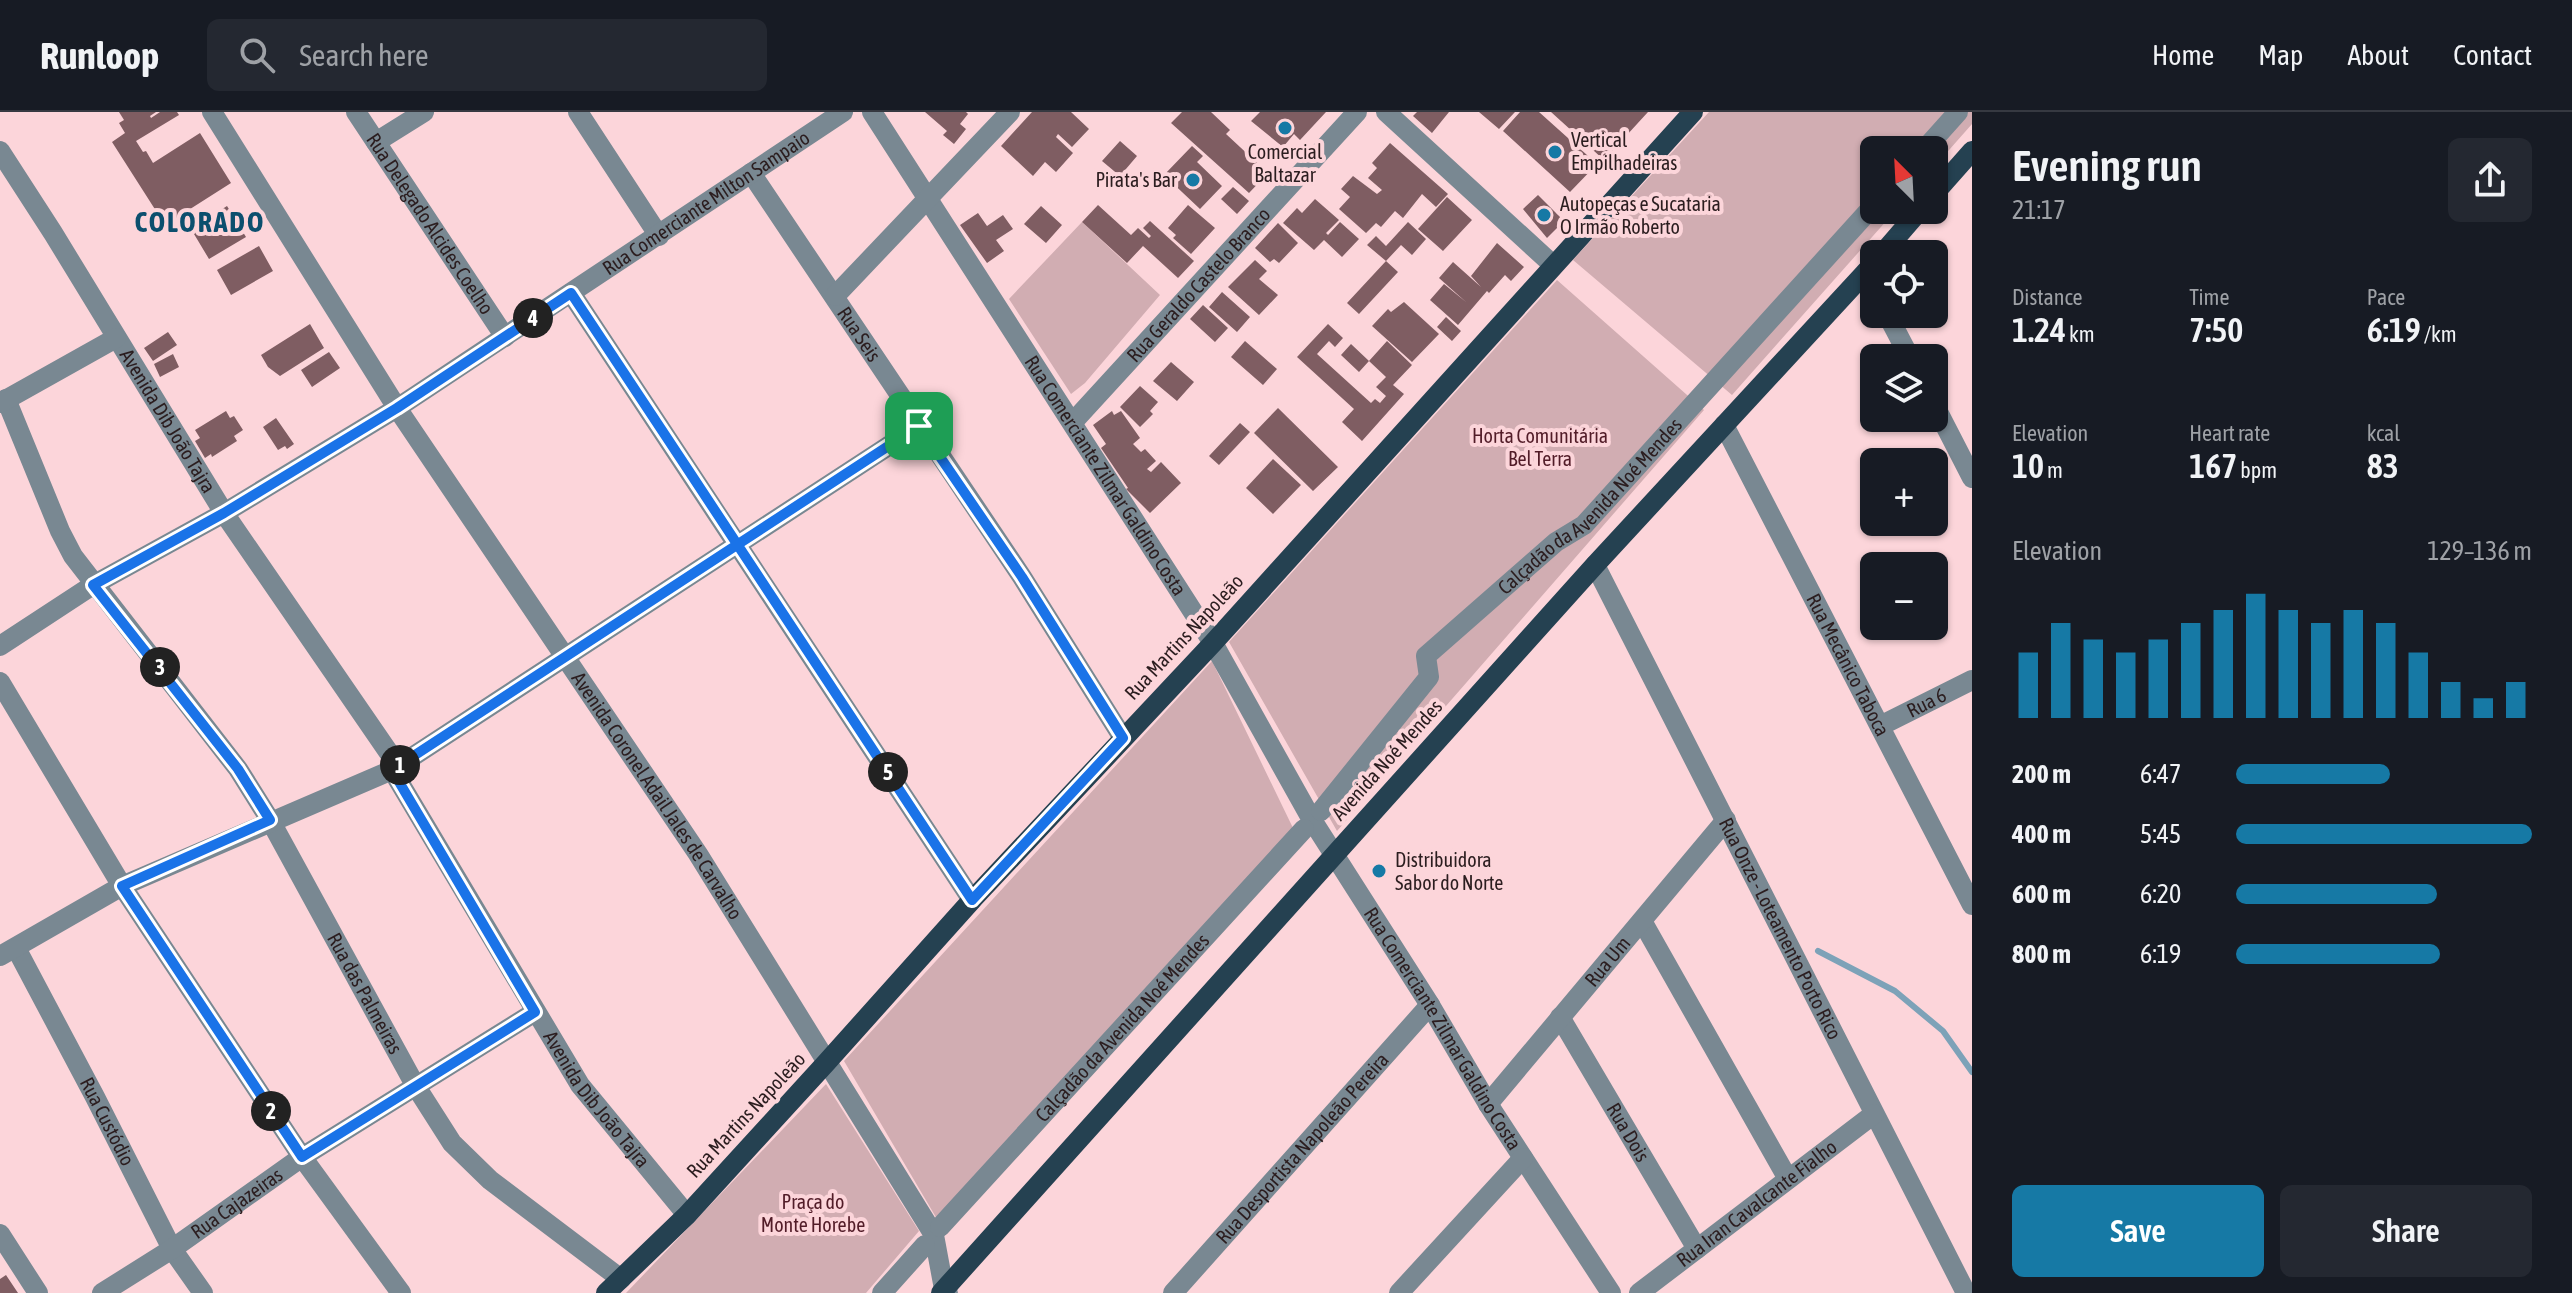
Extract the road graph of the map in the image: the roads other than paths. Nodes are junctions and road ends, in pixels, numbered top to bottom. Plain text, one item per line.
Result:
1 (212, 112) edge
2 (356, 112) edge
3 (424, 112) edge
4 (578, 112) edge
5 (843, 112) edge
6 (872, 112) edge
7 (1010, 112) edge
8 (1357, 112) edge
9 (1386, 112) edge
10 (1693, 112) edge
11 (1958, 112) edge
12 (1937, 136) edge
13 (376, 142) junction
14 (0, 151) edge
15 (1972, 151) edge
16 (751, 173) junction
17 (1948, 178) edge
18 (930, 199) junction
19 (1860, 220) edge
20 (1908, 224) edge
21 (659, 236) junction
22 (1894, 240) edge
23 (1553, 265) junction
24 (1860, 285) edge
25 (571, 293) junction
26 (835, 296) junction
27 (505, 337) junction
28 (116, 338) junction
29 (3, 401) edge
30 (397, 408) junction
31 (1073, 422) junction
32 (1724, 425) junction
33 (919, 426) junction
34 (1948, 431) edge
35 (1972, 478) edge
36 (224, 513) junction
37 (738, 545) junction
38 (1595, 565) junction
39 (93, 585) junction
40 (1213, 643) junction
41 (0, 646) edge
42 (564, 656) junction
43 (1972, 680) edge
44 (0, 682) edge
45 (1880, 726) junction
46 (1123, 738) junction
47 (395, 768) junction
48 (1321, 811) dead end
49 (270, 820) junction
50 (1726, 820) junction
51 (1304, 829) dead end
52 (1334, 854) junction
53 (122, 886) junction
54 (972, 900) junction
55 (1972, 905) edge
56 (1642, 921) junction
57 (8, 952) edge
58 (1430, 1005) junction
59 (535, 1012) junction
60 (1560, 1017) junction
61 (826, 1063) junction
62 (415, 1085) junction
63 (1488, 1104) junction
64 (1874, 1114) junction
65 (302, 1157) junction
66 (1523, 1158) junction
67 (1788, 1179) junction
68 (687, 1215) junction
69 (940, 1227) dead end
70 (0, 1234) edge
71 (925, 1245) dead end
72 (172, 1249) junction
73 (1697, 1249) junction
74 (7, 1259) edge
75 (613, 1286) edge
76 (944, 1292) edge
77 (38, 1293) edge
78 (102, 1293) edge
79 (203, 1293) edge
80 (401, 1293) edge
81 (882, 1293) edge
82 (1173, 1293) edge
83 (1399, 1293) edge
84 (1611, 1293) edge
85 (1639, 1293) edge
86 (1966, 1293) edge

1 - 30 street, Avenida Coronel Adail Jales de Carvalho
2 - 13 street, Rua Delegado Alcides Coelho
3 - 13 street
4 - 21 street
5 - 16 street, Rua Comerciante Milton Sampaio
6 - 18 street, Rua Comerciante Zilmar Galdino Costa
7 - 18 street
8 - 31 street, Rua Geraldo Castelo Branco
9 - 23 street
10 - 23 main road, Rua Martins Napoleão
11 - 12 street
13 - 27 street, Rua Delegado Alcides Coelho
14 - 28 street, Avenida Dib João Tajra
15 - 17 main road
16 - 21 street, Rua Comerciante Milton Sampaio
16 - 26 street, Rua Seis
18 - 26 street
18 - 31 street, Rua Comerciante Zilmar Galdino Costa
19 - 48 street, Calçadão da Avenida Noé Mendes
20 - 22 main road
21 - 25 street, Rua Comerciante Milton Sampaio
23 - 40 main road, Rua Martins Napoleão
24 - 32 main road, Avenida Noé Mendes
25 - 27 street, Rua Comerciante Milton Sampaio
25 - 37 street
26 - 33 street, Rua Seis
27 - 30 street, Rua Comerciante Milton Sampaio
28 - 29 street
28 - 36 street, Avenida Dib João Tajra
29 - 39 street
30 - 36 street, Rua Comerciante Milton Sampaio
30 - 42 street, Avenida Coronel Adail Jales de Carvalho
31 - 40 street, Rua Comerciante Zilmar Galdino Costa
32 - 38 main road, Avenida Noé Mendes
32 - 45 street, Rua Mecânico Taboca
33 - 37 street
33 - 46 street, Rua Seis
34 - 35 street
36 - 39 street, Rua Comerciante Milton Sampaio
36 - 47 street, Avenida Dib João Tajra
37 - 42 street
37 - 54 street
38 - 50 street, Rua Onze - Loteamento Porto Rico
38 - 52 main road, Avenida Noé Mendes
39 - 41 street, Rua Comerciante Milton Sampaio
39 - 49 street
40 - 46 main road, Rua Martins Napoleão
40 - 52 street, Rua Comerciante Zilmar Galdino Costa
42 - 47 street
42 - 61 street, Avenida Coronel Adail Jales de Carvalho
43 - 45 street, Rua 6
44 - 53 street
45 - 55 street, Rua Mecânico Taboca
46 - 54 main road, Rua Martins Napoleão
47 - 49 street
47 - 59 street, Avenida Dib João Tajra
49 - 53 street
49 - 62 street, Rua das Palmeiras
50 - 56 street, Rua Um
50 - 64 street, Rua Onze - Loteamento Porto Rico
51 - 69 street, Calçadão da Avenida Noé Mendes
52 - 58 street, Rua Comerciante Zilmar Galdino Costa
52 - 76 main road, Avenida Noé Mendes
53 - 57 street
53 - 65 street
54 - 61 main road, Rua Martins Napoleão
56 - 60 street, Rua Um
56 - 67 street
57 - 72 street, Rua Custódio
58 - 63 street, Rua Comerciante Zilmar Galdino Costa
58 - 82 street, Rua Desportista Napoleão Pereira
59 - 62 street, Rua Cajazeiras
59 - 68 street, Avenida Dib João Tajra
60 - 63 street, Rua Um
60 - 73 street, Rua Dois
61 - 68 main road, Rua Martins Napoleão
61 - 76 street, Avenida Coronel Adail Jales de Carvalho
62 - 65 street, Rua Cajazeiras
62 - 75 street, Rua das Palmeiras
63 - 66 street, Rua Comerciante Zilmar Galdino Costa
64 - 67 street, Rua Iran Cavalcante Fialho
64 - 86 street, Rua Onze - Loteamento Porto Rico
65 - 72 street, Rua Cajazeiras
65 - 80 street
66 - 83 street
66 - 84 street, Rua Comerciante Zilmar Galdino Costa
67 - 73 street, Rua Iran Cavalcante Fialho
68 - 75 main road, Rua Martins Napoleão
70 - 74 street
71 - 81 street
72 - 78 street, Rua Cajazeiras
72 - 79 street, Rua Custódio
73 - 85 street, Rua Iran Cavalcante Fialho
74 - 77 street

